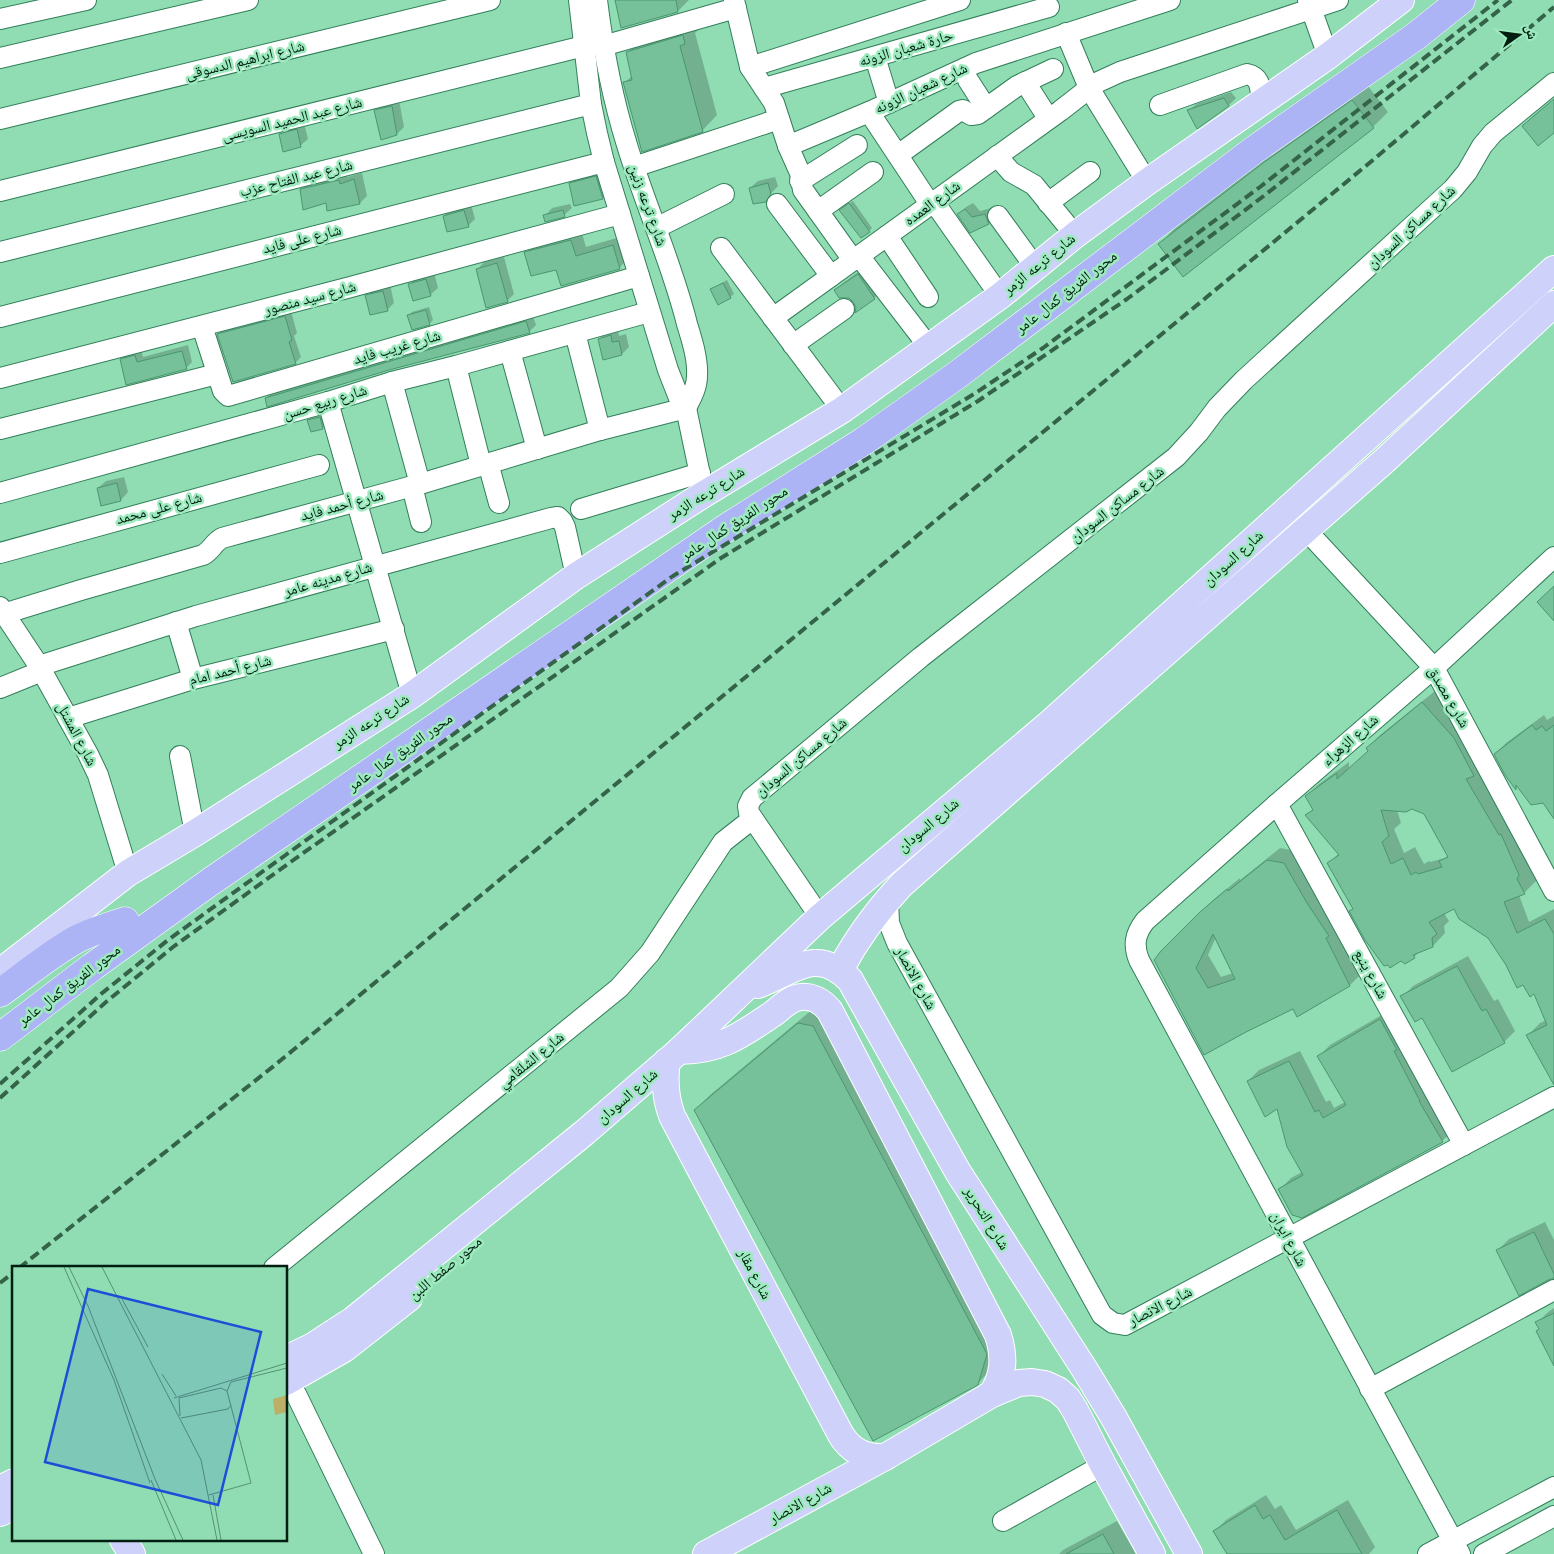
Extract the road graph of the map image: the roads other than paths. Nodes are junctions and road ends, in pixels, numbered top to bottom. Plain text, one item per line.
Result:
1 (86, 0) edge
2 (248, 0) edge
3 (490, 0) edge
4 (580, 0) edge
5 (597, 0) edge
6 (960, 0) edge
7 (1170, 0) edge
8 (1338, 0) edge
9 (1441, 0) edge
10 (1461, 0) edge
11 (1393, 3) edge
12 (735, 4) edge
13 (1048, 4) edge
14 (1310, 4) edge
15 (0, 19) edge
16 (1061, 34) junction
17 (594, 46) junction
18 (1328, 56) junction
19 (875, 57) junction
20 (0, 58) edge
21 (750, 66) junction
22 (1053, 69) dead end
23 (968, 80) dead end
24 (1024, 82) junction
25 (1554, 83) edge
26 (764, 88) junction
27 (1089, 88) junction
28 (889, 103) junction
29 (1262, 103) junction
30 (591, 104) junction
31 (1160, 105) dead end
32 (986, 108) junction
33 (869, 112) junction
34 (1048, 118) junction
35 (0, 119) edge
36 (779, 119) junction
37 (857, 145) dead end
38 (788, 146) junction
39 (898, 155) junction
40 (997, 156) junction
41 (604, 162) junction
42 (634, 167) junction
43 (873, 172) dead end
44 (1090, 172) dead end
45 (800, 181) junction
46 (1147, 182) junction
47 (0, 191) edge
48 (724, 194) dead end
49 (932, 203) junction
50 (1048, 203) junction
51 (777, 204) dead end
52 (818, 211) junction
53 (620, 214) junction
54 (998, 216) dead end
55 (656, 228) junction
56 (1074, 235) junction
57 (887, 236) junction
58 (722, 248) dead end
59 (0, 252) edge
60 (856, 258) junction
61 (1035, 267) junction
62 (1554, 269) edge
63 (639, 276) junction
64 (831, 276) junction
65 (928, 296) dead end
66 (1000, 296) junction
67 (1554, 304) edge
68 (844, 309) dead end
69 (650, 312) junction
70 (0, 317) edge
71 (773, 318) junction
72 (202, 326) junction
73 (575, 333) junction
74 (792, 345) junction
75 (929, 347) junction
76 (510, 351) junction
77 (456, 366) junction
78 (218, 374) junction
79 (0, 378) edge
80 (392, 382) junction
81 (328, 402) junction
82 (686, 408) junction
83 (842, 410) junction
84 (0, 429) edge
85 (600, 430) junction
86 (537, 449) junction
87 (485, 464) junction
88 (319, 465) dead end
89 (702, 483) junction
90 (416, 485) junction
91 (0, 493) edge
92 (356, 500) junction
93 (499, 504) dead end
94 (582, 508) dead end
95 (421, 522) dead end
96 (1306, 530) junction
97 (0, 553) edge
98 (1554, 557) edge
99 (376, 566) junction
100 (576, 576) junction
101 (2, 612) edge
102 (176, 622) junction
103 (394, 629) junction
104 (40, 668) junction
105 (1434, 668) junction
106 (193, 679) junction
107 (0, 688) edge
108 (412, 695) junction
109 (68, 718) junction
110 (180, 756) dead end
111 (1277, 804) junction
112 (754, 820) junction
113 (195, 833) junction
114 (128, 873) junction
115 (1554, 891) edge
116 (888, 899) junction
117 (820, 917) junction
118 (125, 921) junction
119 (1145, 921) joint
120 (840, 970) junction
121 (0, 972) edge
122 (745, 990) junction
123 (0, 993) edge
124 (789, 1001) junction
125 (0, 1015) edge
126 (0, 1037) edge
127 (673, 1056) junction
128 (1554, 1098) edge
129 (584, 1133) junction
130 (1464, 1145) junction
131 (958, 1172) junction
132 (946, 1233) junction
133 (1288, 1238) junction
134 (276, 1266) edge
135 (1554, 1290) edge
136 (288, 1358) edge
137 (1085, 1370) junction
138 (291, 1388) edge
139 (1370, 1389) junction
140 (992, 1394) junction
141 (1076, 1410) junction
142 (885, 1457) junction
143 (1103, 1464) junction
144 (12, 1483) edge
145 (1554, 1487) edge
146 (0, 1489) edge
147 (12, 1508) edge
148 (0, 1514) edge
149 (1554, 1516) edge
150 (1003, 1521) dead end
151 (12, 1525) edge
152 (0, 1530) edge
153 (124, 1542) edge
154 (1456, 1548) edge
155 (133, 1554) edge
156 (374, 1554) edge
157 (706, 1554) edge
158 (1152, 1554) edge
159 (1189, 1554) edge
160 (1428, 1554) edge
161 (1484, 1554) edge

1 - 15 street
2 - 20 street
3 - 35 street, شارع ابراهيم الدسوقى
4 - 17 street, شارع ترعه زنين
5 - 17 street, شارع ترعه زنين
6 - 21 street
7 - 16 street, شارع شعبان الزونه
8 - 14 street, شارع العمده
9 - 118 highway, محور الفريق كمال عامر
10 - 126 highway, محور الفريق كمال عامر
11 - 18 main road, شارع ترعه الزمر
12 - 17 street, شارع عبد الحميد السويسى
12 - 21 street
13 - 16 street
13 - 19 street, حارة شعبان الزونه
14 - 18 street
14 - 27 street, شارع العمده
16 - 27 street
16 - 28 street, شارع شعبان الزونه
17 - 30 street, شارع ترعه زنين
17 - 42 street, شارع ترعه زنين
17 - 47 street, شارع عبد الحميد السويسى
18 - 29 main road, شارع ترعه الزمر
19 - 26 street, حارة شعبان الزونه
19 - 28 street
21 - 26 street
22 - 24 street
23 - 32 street
24 - 32 street
24 - 34 street
25 - 112 street, شارع مساكن السودان
26 - 36 street
27 - 34 street, شارع العمده
27 - 46 street
28 - 33 street, شارع شعبان الزونه
29 - 31 street
29 - 46 main road, شارع ترعه الزمر
30 - 41 street, شارع ترعه زنين
30 - 59 street, شارع عبد الفتاح عزب
32 - 39 street
33 - 38 street, شارع شعبان الزونه
33 - 39 street
34 - 40 street, شارع العمده
36 - 38 street
36 - 42 street
37 - 45 street
38 - 45 street
39 - 49 street
40 - 49 street, شارع العمده
40 - 50 street
41 - 53 street, شارع ترعه زنين
41 - 70 street, شارع على فايد
42 - 55 street, شارع ترعه زنين
43 - 52 street
44 - 50 street
45 - 52 street
46 - 56 main road, شارع ترعه الزمر
48 - 55 street
49 - 57 street, شارع العمده
49 - 66 street
50 - 56 street
51 - 64 street
52 - 60 street
53 - 63 street, شارع ترعه زنين
53 - 72 street, شارع سيد منصور
54 - 61 street
55 - 82 street, شارع ترعه زنين
56 - 61 main road, شارع ترعه الزمر
57 - 60 street, شارع العمده
57 - 65 street
58 - 71 street
60 - 64 street, شارع العمده
60 - 75 street
61 - 66 main road, شارع ترعه الزمر
62 - 117 main road, شارع السودان
63 - 69 street, شارع ترعه زنين
63 - 78 street, شارع غريب فايد
64 - 71 street, شارع العمده
66 - 75 main road, شارع ترعه الزمر
67 - 96 main road, شارع السودان
68 - 74 street
69 - 73 street, شارع ربيع حسن
69 - 82 street, شارع ترعه زنين
71 - 74 street
72 - 78 street, شارع غريب فايد
72 - 79 street, شارع سيد منصور
73 - 76 street, شارع ربيع حسن
73 - 85 street
74 - 83 street
75 - 83 main road, شارع ترعه الزمر
76 - 77 street, شارع ربيع حسن
76 - 86 street
77 - 80 street, شارع ربيع حسن
77 - 87 street
78 - 84 street
80 - 81 street, شارع ربيع حسن
80 - 90 street
81 - 91 street, شارع ربيع حسن
81 - 92 street
82 - 85 street, شارع أحمد فايد
82 - 89 street, شارع ترعه زنين
83 - 89 main road, شارع ترعه الزمر
85 - 86 street, شارع أحمد فايد
86 - 87 street, شارع أحمد فايد
87 - 90 street, شارع أحمد فايد
87 - 93 street
88 - 97 street, شارع على محمد
89 - 94 street
89 - 100 main road, شارع ترعه الزمر
90 - 92 street, شارع أحمد فايد
90 - 95 street
92 - 99 street
92 - 101 street, شارع أحمد فايد
96 - 105 street, شارع مصدق
96 - 116 main road, شارع السودان
98 - 105 street, شارع الزهراء
99 - 100 street, شارع مدينه عامر
99 - 102 street, شارع مدينه عامر
99 - 103 street
100 - 108 main road, شارع ترعه الزمر
101 - 104 street, شارع المشتل
102 - 104 street, شارع مدينه عامر
102 - 106 street
103 - 106 street, شارع أحمد امام
103 - 108 street
104 - 107 street, شارع مدينه عامر
104 - 109 street, شارع المشتل
105 - 111 street, شارع الزهراء
105 - 115 street, شارع مصدق
106 - 109 street, شارع أحمد امام
108 - 113 main road, شارع ترعه الزمر
109 - 114 street, شارع المشتل
110 - 113 street
111 - 119 street, شارع الزهراء
111 - 130 street, شارع ينبع
112 - 117 street, شارع مساكن السودان
112 - 134 street, شارع الشلقامي
113 - 114 main road, شارع ترعه الزمر
114 - 121 main road, شارع ترعه الزمر
116 - 120 main road, شارع السودان
116 - 133 street, شارع الانصار
117 - 122 main road, شارع السودان
118 - 123 highway
118 - 125 highway, محور الفريق كمال عامر
119 - 133 street, شارع ايران
120 - 122 main road
120 - 131 main road, شارع التحرير
122 - 124 main road
122 - 127 main road, شارع السودان
124 - 127 main road
124 - 132 main road
127 - 129 main road, شارع السودان
127 - 142 main road, شارع مقار
128 - 130 street, شارع الانصار
129 - 136 main road, شارع السودان
129 - 138 main road, محور صفط اللبن
130 - 133 street, شارع الانصار
131 - 132 main road
131 - 137 main road, شارع التحرير
132 - 140 main road
133 - 139 street, شارع ايران
135 - 139 street
137 - 141 main road
137 - 159 main road, شارع التحرير
138 - 156 street
139 - 154 street, شارع ايران
140 - 141 main road, شارع الانصار
140 - 142 main road, شارع الانصار
141 - 143 main road
142 - 157 main road, شارع الانصار
143 - 150 street
143 - 158 main road
144 - 146 main road
145 - 154 street
147 - 148 main road
149 - 161 street
151 - 152 main road
153 - 155 main road
154 - 160 street

